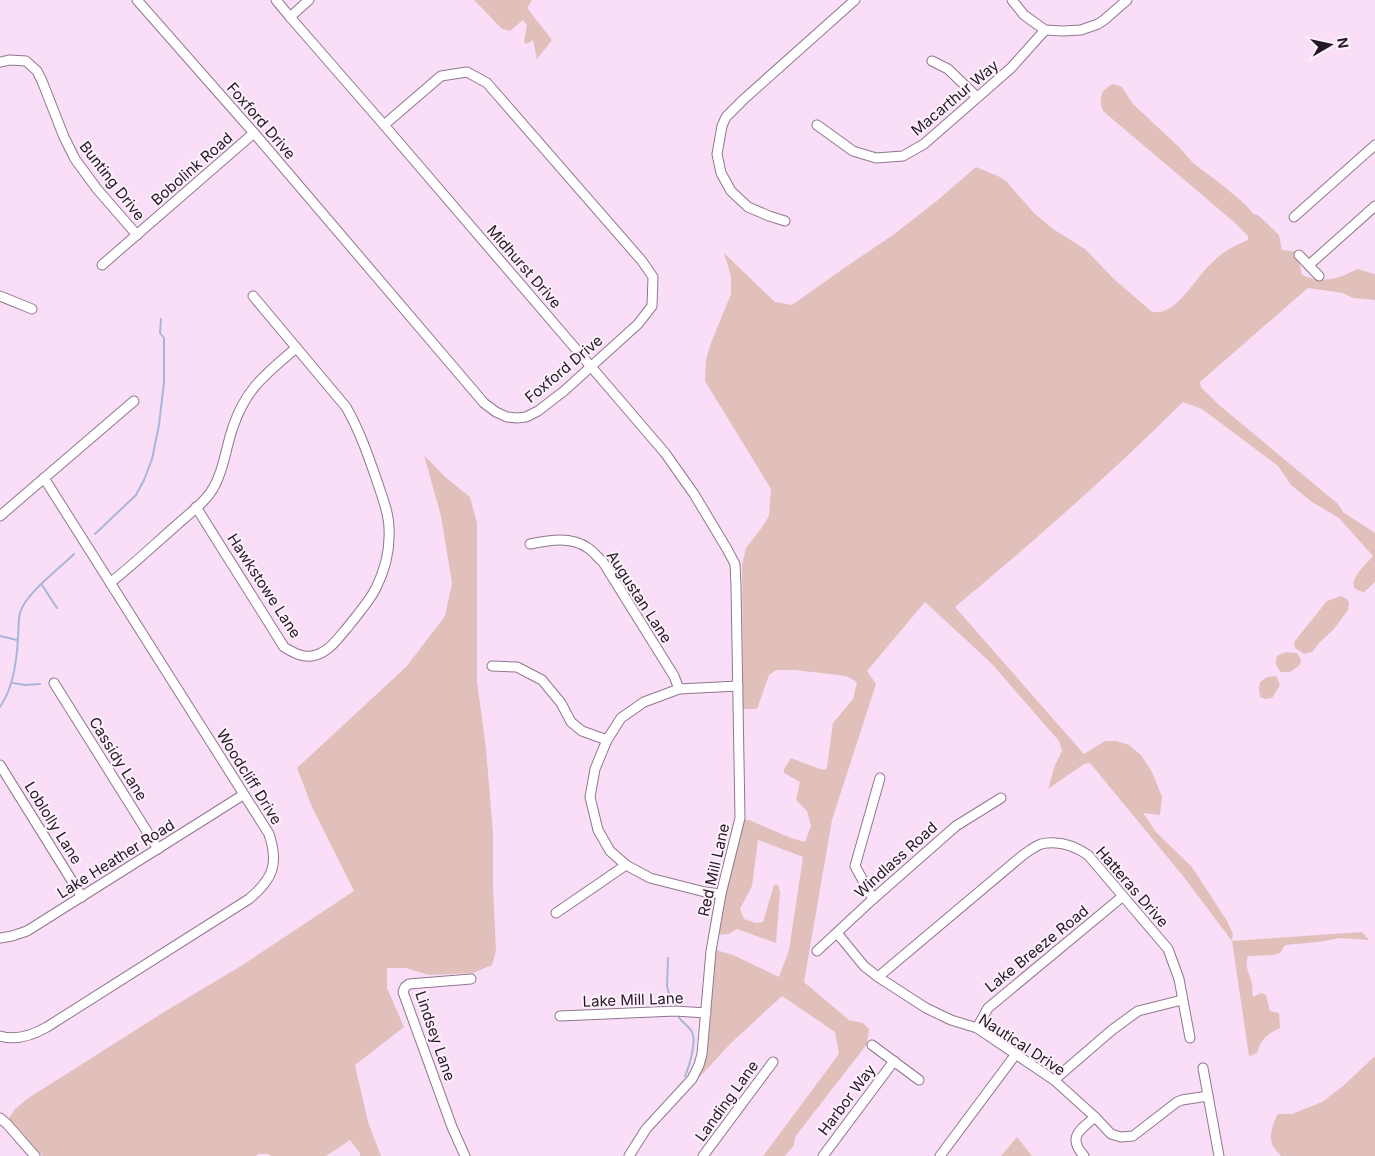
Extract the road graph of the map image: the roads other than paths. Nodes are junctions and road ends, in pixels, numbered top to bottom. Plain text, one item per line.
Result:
1 (137, 0) edge
2 (276, 0) edge
3 (309, 0) edge
4 (855, 0) edge
5 (1012, 0) edge
6 (1127, 0) edge
7 (290, 17) junction
8 (1045, 30) junction
9 (0, 62) edge
10 (932, 62) dead end
11 (977, 97) junction
12 (384, 125) junction
13 (817, 125) dead end
14 (254, 133) junction
15 (1375, 145) edge
16 (1374, 209) edge
17 (1294, 217) dead end
18 (785, 221) dead end
19 (137, 235) junction
20 (1299, 255) dead end
21 (102, 265) dead end
22 (1309, 265) junction
23 (1319, 276) dead end
24 (0, 296) edge
25 (253, 296) dead end
26 (32, 310) dead end
27 (296, 348) junction
28 (591, 365) junction
29 (134, 401) dead end
30 (44, 478) junction
31 (196, 508) junction
32 (0, 516) edge
33 (530, 544) dead end
34 (734, 564) joint
35 (110, 583) junction
36 (492, 666) dead end
37 (54, 683) dead end
38 (738, 686) junction
39 (679, 689) junction
40 (607, 740) junction
41 (0, 765) edge
42 (880, 778) dead end
43 (243, 795) junction
44 (1000, 798) dead end
45 (158, 849) junction
46 (626, 865) junction
47 (722, 894) junction
48 (1123, 896) junction
49 (82, 897) junction
50 (873, 899) junction
51 (556, 913) dead end
52 (836, 933) junction
53 (0, 938) edge
54 (817, 951) dead end
55 (878, 977) junction
56 (471, 979) dead end
57 (1182, 1000) junction
58 (706, 1013) junction
59 (560, 1016) dead end
60 (977, 1028) junction
61 (0, 1036) edge
62 (1190, 1038) dead end
63 (872, 1045) dead end
64 (1016, 1054) junction
65 (894, 1061) junction
66 (772, 1062) dead end
67 (1203, 1068) dead end
68 (919, 1080) dead end
69 (1054, 1080) junction
70 (1208, 1096) junction
71 (1094, 1116) junction
72 (0, 1118) edge
73 (35, 1156) edge
74 (465, 1156) edge
75 (629, 1156) edge
76 (703, 1156) edge
77 (823, 1156) edge
78 (940, 1156) edge
79 (1084, 1156) edge
80 (1219, 1156) edge

1 - 14 street, Foxford Drive
2 - 7 street, Midhurst Drive
3 - 7 street
4 - 18 street
5 - 8 street
6 - 8 street
7 - 12 street, Midhurst Drive
8 - 11 street, Macarthur Way
9 - 19 street, Bunting Drive
10 - 11 street
11 - 13 street, Macarthur Way
12 - 28 street, Midhurst Drive
12 - 28 street, Foxford Drive
14 - 19 street, Bobolink Road
14 - 28 street, Foxford Drive
15 - 17 street
16 - 22 street
19 - 21 street, Bobolink Road
20 - 22 street
22 - 23 street
24 - 26 street
25 - 27 street, Hawkstowe Lane
27 - 31 street
27 - 31 street, Hawkstowe Lane
28 - 34 street, Midhurst Drive
29 - 30 street
30 - 32 street
30 - 35 street, Woodcliff Drive
31 - 35 street
33 - 39 street, Augustan Lane
34 - 38 street, Red Mill Lane
35 - 43 street, Woodcliff Drive
36 - 40 street
37 - 45 street, Cassidy Lane
38 - 39 street
38 - 47 street, Red Mill Lane
39 - 40 street
40 - 46 street
41 - 49 street, Loblolly Lane
42 - 50 street
43 - 45 street, Lake Heather Road
43 - 61 street, Woodcliff Drive
44 - 50 street, Windlass Road
45 - 49 street, Lake Heather Road
46 - 47 street
46 - 51 street
47 - 58 street, Red Mill Lane
48 - 55 street, Hatteras Drive
48 - 57 street, Hatteras Drive
48 - 60 street, Lake Breeze Road
49 - 53 street, Lake Heather Road
50 - 52 street, Windlass Road
52 - 54 street, Windlass Road
52 - 55 street, Nautical Drive
55 - 60 street, Nautical Drive
56 - 74 street, Lindsey Lane
57 - 62 street, Hatteras Drive
57 - 69 street
58 - 59 street, Lake Mill Lane
58 - 75 street, Red Mill Lane
60 - 64 street, Nautical Drive
63 - 65 street
64 - 69 street, Nautical Drive
64 - 78 street
65 - 68 street
65 - 77 street, Harbor Way
66 - 76 street, Landing Lane
67 - 70 street
69 - 71 street, Nautical Drive
70 - 71 street, Nautical Drive
70 - 80 street
71 - 79 street
72 - 73 street

